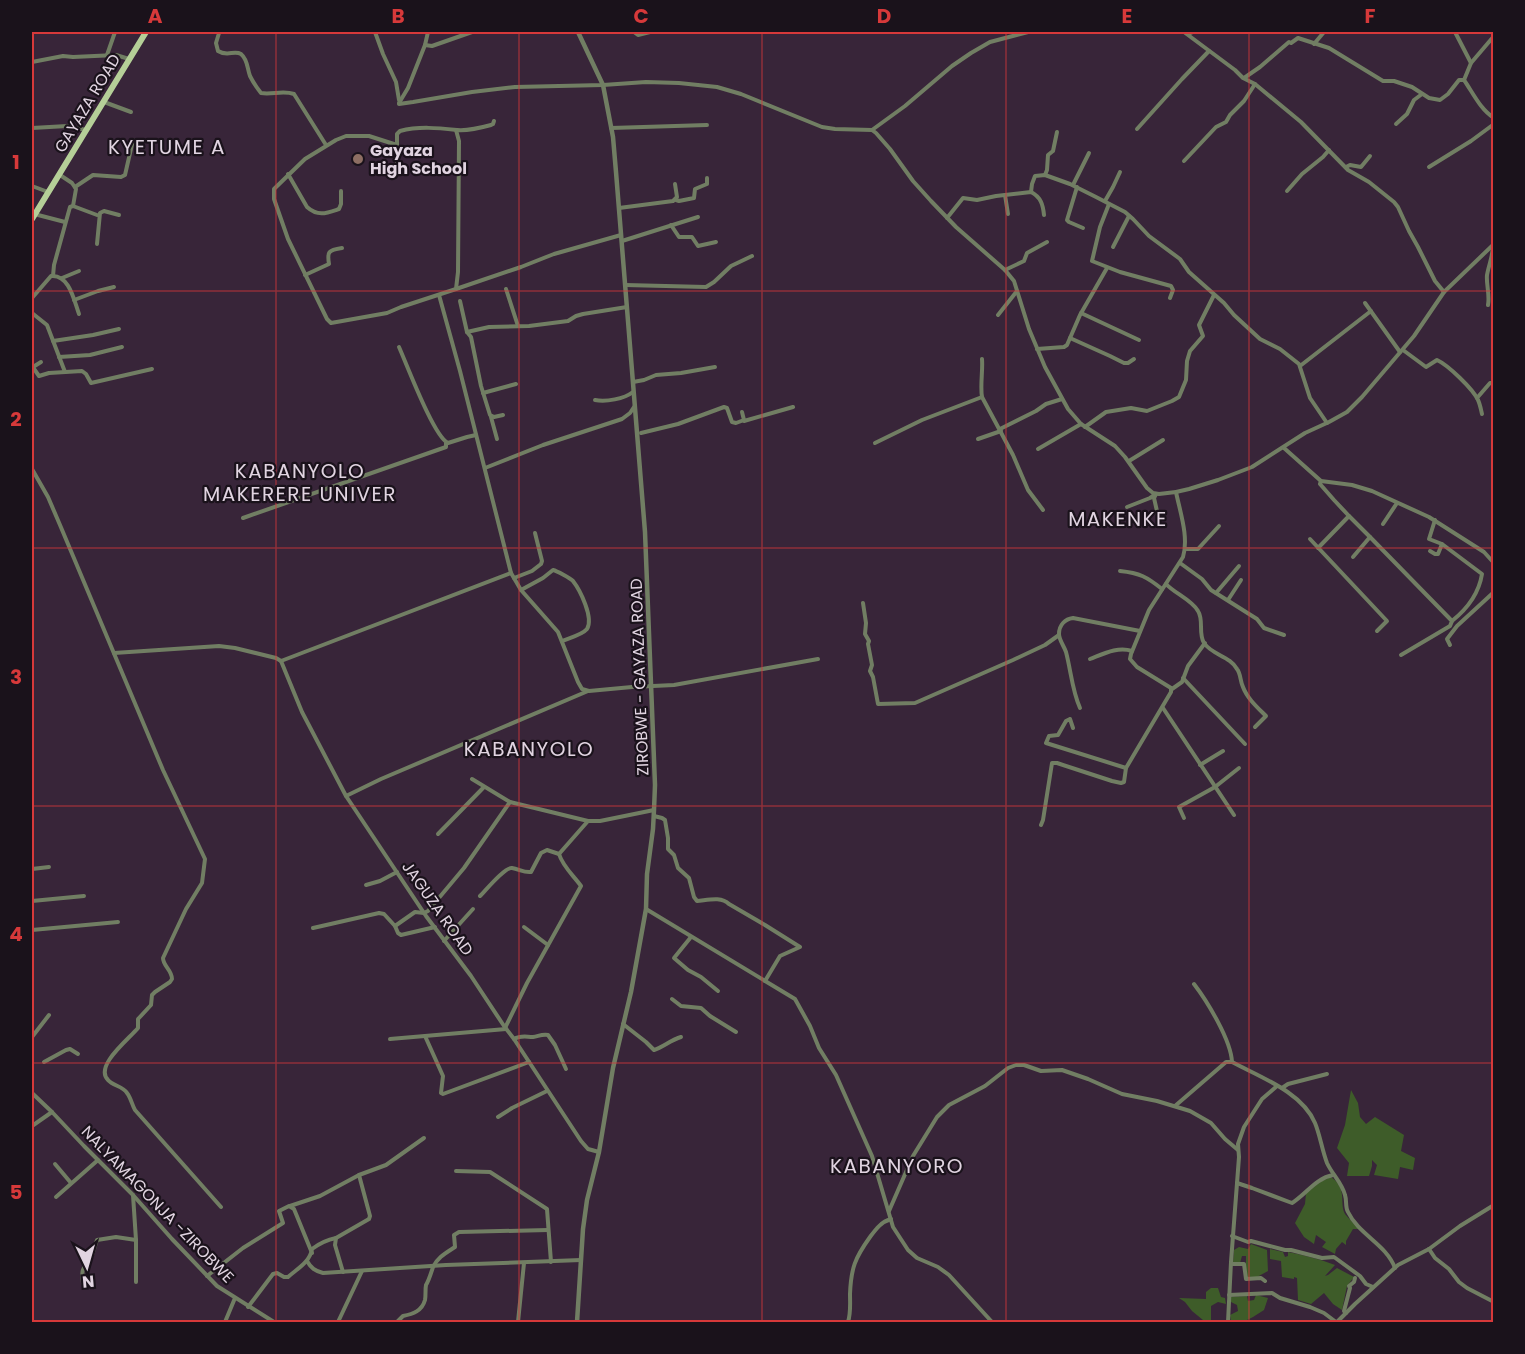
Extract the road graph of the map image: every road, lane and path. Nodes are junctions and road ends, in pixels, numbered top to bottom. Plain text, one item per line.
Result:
1 (115, 32) edge
2 (146, 32) edge
3 (217, 32) edge
4 (375, 32) edge
5 (428, 32) edge
6 (472, 32) edge
7 (578, 32) edge
8 (634, 32) edge
9 (650, 32) edge
10 (1028, 32) edge
11 (1193, 32) edge
12 (1323, 32) edge
13 (1455, 32) edge
14 (1186, 33) edge
15 (1012, 34) edge
16 (1494, 36) edge
17 (1314, 44) junction
18 (425, 45) junction
19 (1209, 51) junction
20 (107, 55) junction
21 (129, 60) junction
22 (32, 62) edge
23 (1471, 63) junction
24 (1243, 78) junction
25 (1464, 80) junction
26 (1255, 84) junction
27 (603, 85) junction
28 (408, 88) junction
29 (398, 89) junction
30 (1422, 94) junction
31 (103, 102) junction
32 (399, 104) junction
33 (131, 112) dead end
34 (1494, 118) edge
35 (494, 121) dead end
36 (1396, 124) dead end
37 (1494, 124) edge
38 (707, 125) dead end
39 (32, 128) edge
40 (611, 128) junction
41 (1137, 129) dead end
42 (86, 130) junction
43 (456, 130) junction
44 (872, 130) junction
45 (1057, 132) dead end
46 (133, 140) dead end
47 (326, 145) junction
48 (397, 145) junction
49 (1329, 150) junction
50 (1089, 153) dead end
51 (1370, 156) dead end
52 (1184, 161) dead end
53 (397, 166) dead end
54 (1346, 167) junction
55 (1429, 167) dead end
56 (1120, 172) dead end
57 (59, 174) junction
58 (288, 174) junction
59 (1045, 175) junction
60 (707, 178) dead end
61 (675, 184) dead end
62 (32, 186) edge
63 (1075, 186) junction
64 (75, 187) junction
65 (340, 191) dead end
66 (1287, 191) dead end
67 (48, 192) junction
68 (1031, 192) junction
69 (1005, 195) junction
70 (676, 200) junction
71 (1107, 203) junction
72 (73, 206) junction
73 (619, 208) junction
74 (1008, 214) dead end
75 (97, 215) dead end
76 (119, 215) dead end
77 (1044, 215) dead end
78 (1129, 216) junction
79 (35, 217) edge
80 (698, 217) dead end
81 (947, 218) junction
82 (65, 222) junction
83 (671, 225) junction
84 (1083, 228) dead end
85 (621, 238) junction
86 (716, 242) dead end
87 (1047, 242) dead end
88 (97, 244) dead end
89 (1493, 244) edge
90 (1113, 247) dead end
91 (342, 248) dead end
92 (752, 256) dead end
93 (1107, 267) junction
94 (1005, 270) junction
95 (79, 271) dead end
96 (305, 275) junction
97 (53, 276) junction
98 (62, 278) junction
99 (625, 285) junction
100 (114, 287) dead end
101 (456, 289) junction
102 (506, 289) dead end
103 (1017, 291) junction
104 (1444, 292) junction
105 (439, 294) junction
106 (1214, 295) junction
107 (32, 298) edge
108 (1170, 298) dead end
109 (74, 300) junction
110 (459, 301) dead end
111 (1365, 303) dead end
112 (1488, 305) dead end
113 (627, 307) junction
114 (1371, 310) junction
115 (32, 313) edge
116 (1081, 313) junction
117 (79, 314) dead end
118 (998, 315) dead end
119 (518, 326) junction
120 (119, 329) dead end
121 (466, 332) junction
122 (1070, 338) junction
123 (1139, 340) dead end
124 (53, 341) junction
125 (122, 347) dead end
126 (399, 347) dead end
127 (1037, 349) junction
128 (1402, 351) junction
129 (59, 357) junction
130 (1134, 358) dead end
131 (982, 359) dead end
132 (42, 362) dead end
133 (1300, 366) junction
134 (32, 367) edge
135 (715, 367) dead end
136 (152, 369) dead end
137 (64, 372) junction
138 (633, 382) junction
139 (1494, 382) edge
140 (516, 384) dead end
141 (633, 392) junction
142 (483, 393) junction
143 (982, 397) junction
144 (1477, 398) junction
145 (1062, 399) junction
146 (595, 400) dead end
147 (634, 406) junction
148 (793, 407) dead end
149 (742, 412) dead end
150 (1482, 414) dead end
151 (490, 415) junction
152 (503, 415) dead end
153 (743, 421) junction
154 (1327, 423) junction
155 (1083, 425) junction
156 (1000, 430) junction
157 (641, 433) dead end
158 (476, 435) junction
159 (497, 439) dead end
160 (978, 440) dead end
161 (1163, 440) dead end
162 (874, 442) dead end
163 (446, 443) junction
164 (1284, 448) junction
165 (1038, 449) dead end
166 (1129, 461) junction
167 (485, 468) junction
168 (32, 469) edge
169 (1321, 481) junction
170 (1176, 492) junction
171 (1156, 494) junction
172 (1397, 503) junction
173 (1127, 507) dead end
174 (1043, 510) dead end
175 (1349, 516) junction
176 (243, 518) dead end
177 (1159, 520) dead end
178 (1435, 520) junction
179 (1383, 524) dead end
180 (1219, 526) dead end
181 (535, 533) dead end
182 (1371, 537) junction
183 (1310, 539) dead end
184 (1442, 544) junction
185 (1318, 548) junction
186 (1185, 549) junction
187 (1430, 551) dead end
188 (1353, 557) dead end
189 (1180, 563) junction
190 (1494, 563) edge
191 (542, 564) junction
192 (1239, 566) dead end
193 (1120, 571) dead end
194 (547, 574) junction
195 (512, 575) junction
196 (1241, 580) dead end
197 (1166, 584) junction
198 (1162, 589) junction
199 (521, 590) junction
200 (1494, 592) edge
201 (1216, 593) junction
202 (1228, 600) junction
203 (863, 603) dead end
204 (1452, 621) junction
205 (1140, 631) junction
206 (1377, 631) dead end
207 (1059, 635) junction
208 (1284, 635) dead end
209 (562, 641) junction
210 (1204, 643) junction
211 (1450, 645) dead end
212 (1132, 651) junction
213 (114, 653) junction
214 (1401, 655) dead end
215 (818, 659) dead end
216 (1090, 659) dead end
217 (281, 661) junction
218 (1183, 678) junction
219 (650, 687) junction
220 (1172, 690) junction
221 (589, 691) junction
222 (1080, 708) dead end
223 (1162, 708) junction
224 (1255, 727) dead end
225 (1073, 728) dead end
226 (1245, 744) dead end
227 (1223, 751) dead end
228 (1200, 765) junction
229 (1126, 768) junction
230 (1239, 768) dead end
231 (472, 779) dead end
232 (484, 787) junction
233 (1215, 787) junction
234 (346, 796) junction
235 (510, 802) junction
236 (654, 810) junction
237 (1234, 815) dead end
238 (654, 816) junction
239 (1184, 818) dead end
240 (588, 821) junction
241 (1041, 825) dead end
242 (438, 834) dead end
243 (559, 854) junction
244 (49, 867) dead end
245 (32, 868) edge
246 (397, 872) junction
247 (366, 885) dead end
248 (84, 896) dead end
249 (480, 896) dead end
250 (32, 900) edge
251 (472, 909) dead end
252 (646, 909) junction
253 (424, 912) junction
254 (118, 922) dead end
255 (394, 926) junction
256 (435, 927) junction
257 (524, 927) dead end
258 (313, 928) dead end
259 (32, 930) edge
260 (691, 937) junction
261 (444, 941) junction
262 (548, 945) junction
263 (765, 981) junction
264 (1194, 984) dead end
265 (718, 992) dead end
266 (672, 999) dead end
267 (49, 1015) dead end
268 (623, 1024) junction
269 (506, 1028) junction
270 (736, 1032) dead end
271 (425, 1036) junction
272 (32, 1037) edge
273 (681, 1037) dead end
274 (390, 1039) dead end
275 (514, 1039) junction
276 (78, 1054) dead end
277 (44, 1062) dead end
278 (529, 1062) junction
279 (1232, 1062) junction
280 (566, 1069) dead end
281 (1327, 1074) dead end
282 (1279, 1087) junction
283 (547, 1091) junction
284 (32, 1093) edge
285 (1175, 1106) junction
286 (52, 1112) junction
287 (498, 1117) dead end
288 (32, 1126) edge
289 (424, 1138) dead end
290 (1238, 1150) junction
291 (599, 1152) junction
292 (98, 1160) junction
293 (55, 1164) dead end
294 (456, 1171) dead end
295 (359, 1175) junction
296 (1333, 1175) junction
297 (71, 1183) junction
298 (1237, 1183) junction
299 (133, 1195) junction
300 (56, 1197) dead end
301 (1494, 1205) edge
302 (289, 1206) junction
303 (221, 1207) dead end
304 (889, 1212) junction
305 (891, 1218) junction
306 (548, 1230) junction
307 (1233, 1236) junction
308 (336, 1238) junction
309 (136, 1240) junction
310 (1429, 1249) junction
311 (312, 1253) junction
312 (581, 1260) junction
313 (307, 1261) junction
314 (551, 1262) junction
315 (524, 1263) junction
316 (1231, 1264) junction
317 (434, 1266) junction
318 (1395, 1268) junction
319 (362, 1271) junction
320 (343, 1272) junction
321 (207, 1276) junction
322 (1355, 1278) dead end
323 (136, 1282) dead end
324 (82, 1283) dead end
325 (1373, 1287) junction
326 (1265, 1294) junction
327 (1229, 1295) junction
328 (235, 1298) junction
329 (1494, 1302) edge
330 (248, 1306) junction
331 (1346, 1313) junction
332 (225, 1323) edge
333 (274, 1323) edge
334 (338, 1323) edge
335 (397, 1323) edge
336 (518, 1323) edge
337 (577, 1323) edge
338 (848, 1323) edge
339 (992, 1323) edge
340 (1228, 1323) edge
341 (1336, 1323) edge

1 - 20 street
2 - 21 main road, GAYAZA ROAD
3 - 47 street
4 - 29 street
5 - 18 street
6 - 18 street
7 - 27 street, ZIROBWE - GAYAZA ROAD
8 - 9 street
10 - 15 street
11 - 14 street
12 - 17 street
13 - 23 street
14 - 19 street
15 - 44 street
16 - 23 street
17 - 24 street
17 - 30 street
18 - 28 street
19 - 24 street
19 - 41 street
20 - 21 street
20 - 22 street
21 - 31 main road, GAYAZA ROAD
23 - 25 street
24 - 26 street
25 - 30 street
25 - 34 street
26 - 49 street
26 - 52 street
27 - 32 street
27 - 40 street, ZIROBWE - GAYAZA ROAD
27 - 44 street
28 - 29 street
28 - 32 street
29 - 32 street
30 - 36 street
31 - 33 street
31 - 42 main road, GAYAZA ROAD
35 - 43 street
37 - 55 street
38 - 40 street
39 - 42 street
40 - 73 street, ZIROBWE - GAYAZA ROAD
42 - 57 main road, GAYAZA ROAD
43 - 48 street
43 - 101 street
44 - 81 street
45 - 59 street
46 - 64 street
47 - 48 street
47 - 58 street
48 - 53 street
49 - 54 street
49 - 66 street
50 - 63 street
51 - 54 street
54 - 104 street
56 - 71 street
57 - 64 street
57 - 67 main road, GAYAZA ROAD
58 - 65 street
58 - 96 street
59 - 63 street
59 - 68 street
60 - 70 street
61 - 70 street
62 - 67 street
63 - 71 street
63 - 84 street
64 - 72 street
67 - 79 main road, GAYAZA ROAD
68 - 69 street
68 - 77 street
69 - 74 street
69 - 81 street
70 - 73 street
71 - 78 street
71 - 93 street
72 - 75 street
72 - 82 street
73 - 85 street, ZIROBWE - GAYAZA ROAD
76 - 88 street
78 - 90 street
78 - 106 street
79 - 82 street
80 - 83 street
81 - 94 street
82 - 97 street
83 - 85 street
83 - 86 street
85 - 99 street, ZIROBWE - GAYAZA ROAD
85 - 101 street
87 - 94 street
89 - 104 street
89 - 112 street
91 - 96 street
92 - 99 street
93 - 108 street
93 - 116 street
94 - 103 street
95 - 98 street
96 - 105 street
97 - 98 street
97 - 107 street
98 - 109 street
99 - 113 street, ZIROBWE - GAYAZA ROAD
100 - 109 street
101 - 105 street
102 - 119 street
103 - 118 street
103 - 127 street
104 - 128 street
105 - 158 street
106 - 133 street
106 - 155 street
109 - 117 street
110 - 121 street
111 - 114 street
113 - 119 street
113 - 138 street, ZIROBWE - GAYAZA ROAD
114 - 128 street
114 - 133 street
115 - 124 street
116 - 122 street
116 - 123 street
119 - 121 street
120 - 124 street
121 - 142 street
122 - 127 street
122 - 130 street
124 - 129 street
125 - 129 street
126 - 163 street
127 - 145 street
128 - 144 street
128 - 154 street
129 - 137 street
131 - 143 street
132 - 134 street
133 - 154 street
134 - 137 street
135 - 138 street
136 - 137 street
138 - 141 street, ZIROBWE - GAYAZA ROAD
139 - 144 street
140 - 142 street
141 - 146 street
141 - 147 street, ZIROBWE - GAYAZA ROAD
142 - 151 street
143 - 156 street
143 - 162 street
144 - 150 street
145 - 155 street
145 - 156 street
147 - 167 street
147 - 219 street, ZIROBWE - GAYAZA ROAD
148 - 153 street
149 - 153 street
151 - 152 street
151 - 159 street
153 - 157 street
154 - 164 street
155 - 165 street
155 - 166 street
156 - 160 street
156 - 174 street
158 - 163 street
158 - 167 street
161 - 166 street
163 - 176 street
164 - 169 street
164 - 170 street
166 - 171 street
167 - 195 street
168 - 213 street
169 - 172 street
169 - 175 street
170 - 171 street
170 - 186 street
171 - 173 street
171 - 177 street
172 - 178 street
172 - 179 street
175 - 182 street
175 - 185 street
178 - 184 street
178 - 190 street
180 - 186 street
181 - 191 street
182 - 188 street
182 - 204 street
183 - 185 street
184 - 187 street
184 - 204 street
185 - 206 street
186 - 189 street
189 - 197 street
189 - 201 street
191 - 194 street
191 - 195 street
192 - 201 street
193 - 198 street
194 - 199 street
194 - 209 street
195 - 199 street
195 - 217 street
196 - 202 street
197 - 198 street
197 - 210 street
198 - 205 street
199 - 209 street
200 - 211 street
201 - 202 street
202 - 208 street
203 - 207 street
204 - 214 street
205 - 207 street
205 - 212 street
207 - 222 street
209 - 221 street
210 - 218 street
210 - 224 street
212 - 216 street
212 - 220 street
213 - 217 street
213 - 303 street
215 - 219 street
217 - 234 street, JAGUZA ROAD
218 - 220 street
218 - 226 street
219 - 221 street
219 - 236 street, ZIROBWE - GAYAZA ROAD
220 - 223 street
221 - 234 street
223 - 228 street
223 - 229 street
225 - 229 street
227 - 228 street
228 - 233 street
229 - 241 street
230 - 233 street
231 - 232 street
232 - 235 street
232 - 242 street
233 - 237 street
233 - 239 street
234 - 246 street, JAGUZA ROAD
235 - 240 street
235 - 253 street
236 - 238 street, ZIROBWE - GAYAZA ROAD
236 - 240 street
238 - 252 street, ZIROBWE - GAYAZA ROAD
238 - 263 street
240 - 243 street
243 - 249 street
243 - 262 street
244 - 245 street
246 - 247 street
246 - 253 street, JAGUZA ROAD
248 - 250 street
251 - 261 street
252 - 260 street
252 - 268 street, ZIROBWE - GAYAZA ROAD
253 - 255 street
253 - 256 street, JAGUZA ROAD
254 - 259 street
255 - 256 street
255 - 258 street
256 - 261 street, JAGUZA ROAD
257 - 262 street
260 - 263 street
260 - 265 street
261 - 269 street, JAGUZA ROAD
262 - 269 street
263 - 304 street
264 - 279 street
266 - 270 street
267 - 272 street
268 - 273 street
268 - 291 street, ZIROBWE - GAYAZA ROAD
269 - 271 street
269 - 275 street, JAGUZA ROAD
271 - 274 street
271 - 278 street
275 - 278 street, JAGUZA ROAD
275 - 280 street
276 - 277 street
278 - 283 street, JAGUZA ROAD
279 - 282 street
279 - 285 street
281 - 282 street
282 - 290 street
282 - 296 street
283 - 287 street
283 - 291 street, JAGUZA ROAD
284 - 286 street, NALYAMAGONJA -ZIROBWE
285 - 290 street
285 - 304 street
286 - 288 street
286 - 292 street, NALYAMAGONJA -ZIROBWE
289 - 295 street
290 - 298 street
291 - 312 street, ZIROBWE - GAYAZA ROAD
292 - 297 street
292 - 299 street, NALYAMAGONJA -ZIROBWE
293 - 297 street
294 - 306 street
295 - 302 street
295 - 308 street
296 - 298 street
296 - 318 street
297 - 300 street
298 - 307 street
299 - 309 street
299 - 321 street, NALYAMAGONJA -ZIROBWE
301 - 310 street
302 - 311 street
302 - 321 street
304 - 305 street
305 - 338 street
305 - 339 street
306 - 314 street
306 - 317 street
307 - 316 street
307 - 325 street
308 - 311 street
308 - 320 street
309 - 323 street
309 - 324 street
310 - 318 street
310 - 329 street
311 - 313 street
312 - 314 street
312 - 337 street, ZIROBWE - GAYAZA ROAD
313 - 320 street
313 - 330 street
314 - 315 street
315 - 317 street
315 - 336 street
316 - 326 street
316 - 327 street
317 - 319 street
317 - 335 street
318 - 325 street
319 - 320 street
319 - 334 street
321 - 328 street, NALYAMAGONJA -ZIROBWE
322 - 331 street
325 - 331 street
326 - 327 street
326 - 341 street
327 - 340 street
328 - 330 street, NALYAMAGONJA -ZIROBWE
328 - 332 street
330 - 333 street, NALYAMAGONJA -ZIROBWE
331 - 341 street

